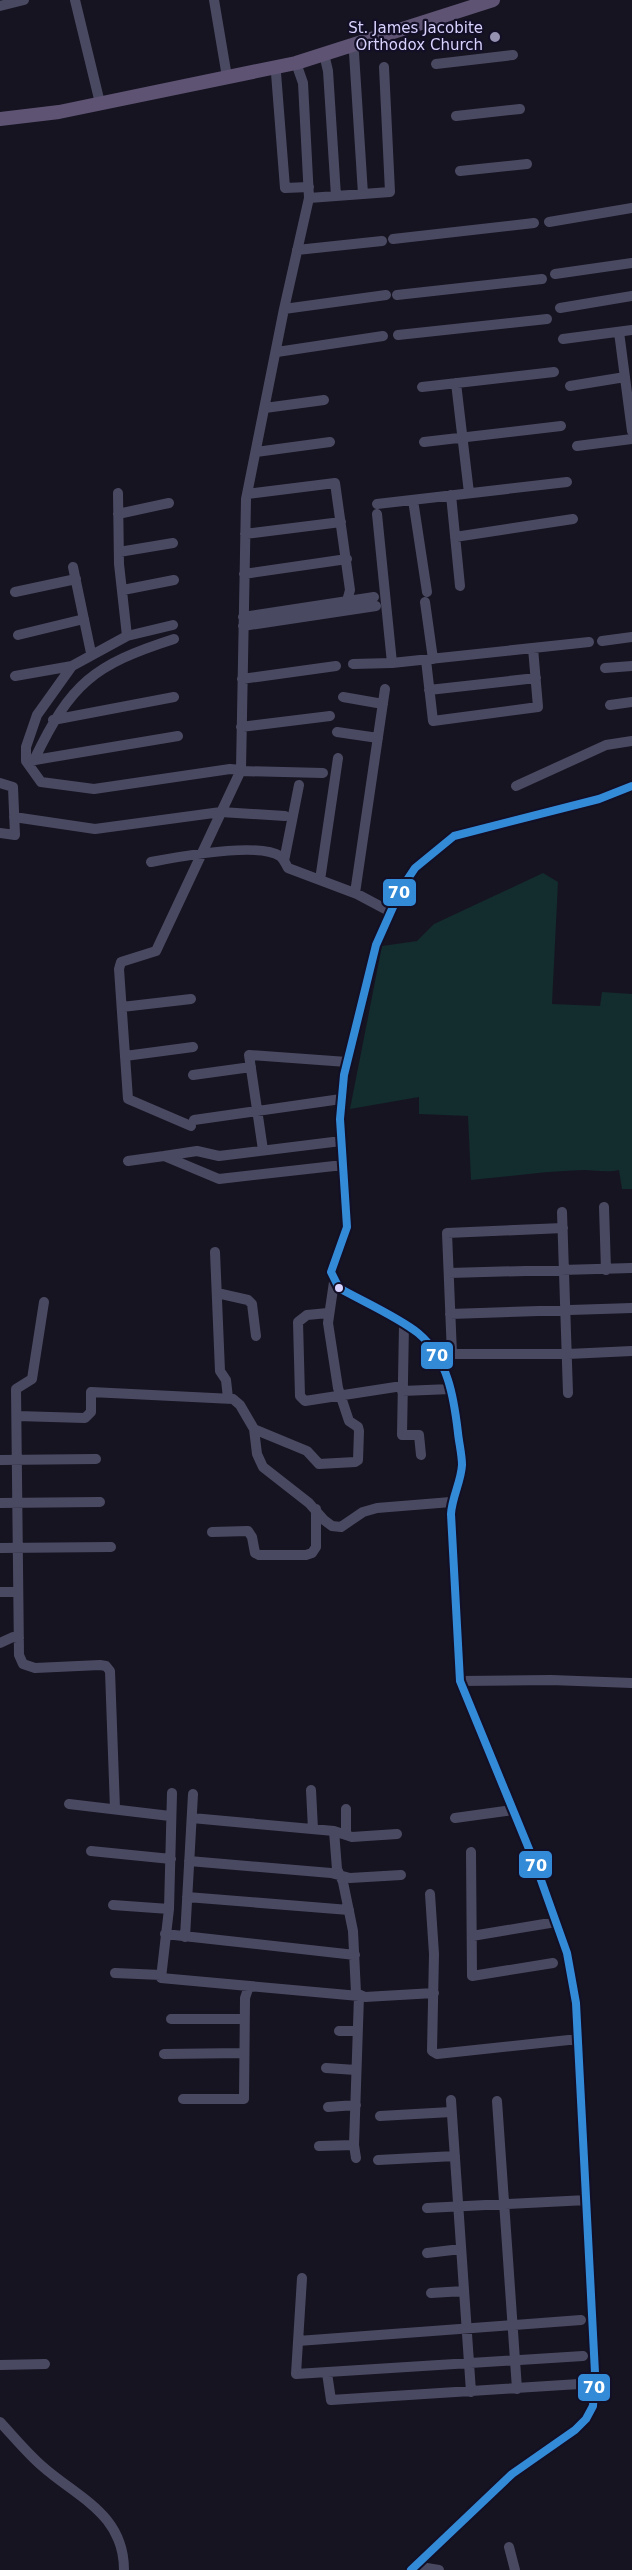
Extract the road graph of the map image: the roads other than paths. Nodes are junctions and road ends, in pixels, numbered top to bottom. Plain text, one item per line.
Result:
1 (24, 0) edge
2 (75, 0) edge
3 (214, 0) edge
4 (493, 0) edge
5 (0, 6) edge
6 (351, 46) junction
7 (324, 54) junction
8 (513, 55) dead end
9 (296, 63) junction
10 (436, 64) dead end
11 (384, 68) dead end
12 (276, 73) dead end
13 (227, 77) junction
14 (100, 103) junction
15 (520, 109) dead end
16 (456, 116) dead end
17 (0, 119) edge
18 (527, 164) dead end
19 (460, 171) dead end
20 (309, 193) junction
21 (363, 194) junction
22 (336, 196) junction
23 (632, 208) edge
24 (549, 222) dead end
25 (534, 223) dead end
26 (297, 250) junction
27 (632, 263) edge
28 (555, 274) dead end
29 (542, 279) dead end
30 (632, 296) edge
31 (560, 308) dead end
32 (284, 309) junction
33 (547, 319) dead end
34 (632, 330) edge
35 (619, 332) junction
36 (398, 335) dead end
37 (384, 336) dead end
38 (563, 339) dead end
39 (277, 352) junction
40 (554, 372) dead end
41 (627, 372) edge
42 (456, 383) junction
43 (570, 386) dead end
44 (422, 387) dead end
45 (324, 400) dead end
46 (630, 400) edge
47 (265, 408) junction
48 (561, 426) dead end
49 (632, 431) edge
50 (463, 438) junction
51 (632, 439) edge
52 (330, 442) dead end
53 (424, 442) dead end
54 (577, 446) dead end
55 (256, 452) junction
56 (567, 482) dead end
57 (118, 493) dead end
58 (470, 493) junction
59 (247, 494) junction
60 (451, 495) junction
61 (413, 500) junction
62 (170, 504) dead end
63 (118, 514) junction
64 (573, 519) dead end
65 (341, 522) junction
66 (245, 534) junction
67 (455, 537) junction
68 (173, 543) dead end
69 (118, 552) junction
70 (346, 559) junction
71 (73, 567) dead end
72 (244, 574) junction
73 (76, 579) junction
74 (174, 580) dead end
75 (460, 586) dead end
76 (123, 590) junction
77 (15, 592) dead end
78 (347, 601) junction
79 (84, 619) junction
80 (243, 622) junction
81 (173, 625) dead end
82 (18, 635) dead end
83 (127, 636) junction
84 (632, 637) edge
85 (174, 639) dead end
86 (602, 641) dead end
87 (589, 642) dead end
88 (533, 648) junction
89 (91, 654) junction
90 (429, 659) junction
91 (392, 663) junction
92 (353, 664) dead end
93 (72, 666) junction
94 (336, 666) dead end
95 (632, 666) edge
96 (605, 668) dead end
97 (15, 676) dead end
98 (536, 678) junction
99 (242, 679) junction
100 (385, 689) dead end
101 (429, 690) junction
102 (174, 697) dead end
103 (344, 697) dead end
104 (632, 702) edge
105 (383, 704) junction
106 (610, 705) dead end
107 (330, 716) dead end
108 (53, 720) junction
109 (242, 727) junction
110 (337, 732) dead end
111 (178, 736) dead end
112 (378, 738) junction
113 (632, 741) edge
114 (338, 758) dead end
115 (30, 760) junction
116 (241, 771) junction
117 (323, 773) dead end
118 (0, 783) edge
119 (299, 784) dead end
120 (516, 786) dead end
121 (632, 786) edge
122 (221, 812) junction
123 (285, 816) dead end
124 (14, 817) junction
125 (0, 833) edge
126 (203, 852) junction
127 (284, 861) junction
128 (151, 862) dead end
129 (320, 880) junction
130 (355, 893) junction
131 (389, 911) junction
132 (191, 999) dead end
133 (122, 1007) junction
134 (193, 1047) dead end
135 (125, 1056) junction
136 (347, 1062) junction
137 (251, 1067) junction
138 (193, 1076) dead end
139 (341, 1100) junction
140 (257, 1111) junction
141 (341, 1141) junction
142 (263, 1150) junction
143 (164, 1156) junction
144 (128, 1161) dead end
145 (343, 1165) junction
146 (603, 1208) dead end
147 (562, 1212) dead end
148 (563, 1228) junction
149 (216, 1252) dead end
150 (632, 1268) edge
151 (566, 1270) junction
152 (606, 1270) junction
153 (449, 1273) junction
154 (334, 1282) junction
155 (217, 1293) junction
156 (44, 1302) dead end
157 (632, 1308) edge
158 (566, 1310) junction
159 (328, 1313) junction
160 (450, 1314) junction
161 (405, 1325) junction
162 (256, 1336) dead end
163 (632, 1351) edge
164 (452, 1354) junction
165 (568, 1354) junction
166 (439, 1360) junction
167 (402, 1388) junction
168 (451, 1389) junction
169 (568, 1393) dead end
170 (340, 1395) junction
171 (228, 1398) junction
172 (17, 1416) junction
173 (254, 1429) junction
174 (421, 1455) dead end
175 (96, 1459) dead end
176 (0, 1460) edge
177 (17, 1460) junction
178 (100, 1502) dead end
179 (452, 1502) junction
180 (0, 1503) edge
181 (17, 1503) junction
182 (316, 1509) junction
183 (212, 1533) dead end
184 (111, 1547) dead end
185 (0, 1548) edge
186 (18, 1548) junction
187 (0, 1592) edge
188 (16, 1592) junction
189 (0, 1600) edge
190 (19, 1638) junction
191 (0, 1643) edge
192 (460, 1682) junction
193 (632, 1683) edge
194 (311, 1790) dead end
195 (172, 1793) dead end
196 (193, 1794) dead end
197 (69, 1804) dead end
198 (115, 1809) junction
199 (346, 1809) dead end
200 (513, 1810) junction
201 (170, 1816) junction
202 (192, 1818) junction
203 (455, 1818) dead end
204 (313, 1829) junction
205 (334, 1831) junction
206 (398, 1834) dead end
207 (346, 1835) junction
208 (91, 1851) dead end
209 (471, 1852) dead end
210 (171, 1859) junction
211 (189, 1861) junction
212 (340, 1875) junction
213 (401, 1875) dead end
214 (430, 1894) dead end
215 (187, 1897) junction
216 (113, 1905) dead end
217 (169, 1909) junction
218 (349, 1910) junction
219 (556, 1922) junction
220 (165, 1934) junction
221 (472, 1936) junction
222 (185, 1937) junction
223 (355, 1955) junction
224 (553, 1963) dead end
225 (115, 1973) dead end
226 (161, 1975) junction
227 (249, 1986) junction
228 (434, 1993) junction
229 (359, 1996) junction
230 (171, 2019) dead end
231 (244, 2019) junction
232 (339, 2031) dead end
233 (357, 2031) junction
234 (578, 2039) junction
235 (243, 2053) junction
236 (164, 2054) dead end
237 (326, 2068) dead end
238 (356, 2070) junction
239 (183, 2099) dead end
240 (451, 2100) dead end
241 (497, 2101) dead end
242 (356, 2105) junction
243 (328, 2107) dead end
244 (452, 2112) junction
245 (380, 2116) dead end
246 (354, 2145) junction
247 (319, 2146) dead end
248 (454, 2156) junction
249 (356, 2158) dead end
250 (378, 2160) dead end
251 (586, 2200) junction
252 (504, 2204) junction
253 (458, 2207) junction
254 (427, 2208) dead end
255 (461, 2249) junction
256 (427, 2253) dead end
257 (302, 2278) dead end
258 (464, 2292) junction
259 (431, 2294) dead end
260 (581, 2320) dead end
261 (512, 2325) junction
262 (466, 2329) junction
263 (298, 2341) junction
264 (583, 2356) dead end
265 (515, 2360) junction
266 (469, 2363) junction
267 (45, 2364) dead end
268 (0, 2366) edge
269 (327, 2373) junction
270 (595, 2383) junction
271 (517, 2389) junction
272 (471, 2392) junction
273 (0, 2422) edge
274 (509, 2547) dead end
275 (413, 2568) edge
276 (124, 2570) edge
277 (439, 2570) edge
278 (515, 2570) edge

1 - 5 street
2 - 14 street
3 - 13 street
4 - 6 main road
6 - 7 main road
6 - 21 street
7 - 9 main road
7 - 22 street
8 - 10 street
9 - 13 main road
9 - 20 street
11 - 21 street
12 - 20 street
13 - 14 main road
14 - 17 main road
15 - 16 street
18 - 19 street
20 - 22 street
20 - 26 street
21 - 22 street
23 - 24 street
25 - 26 street
26 - 32 street
27 - 28 street
29 - 32 street
30 - 31 street
32 - 39 street
33 - 36 street
34 - 35 street
35 - 38 street
35 - 41 street
37 - 39 street
39 - 47 street
40 - 42 street
41 - 43 street
41 - 46 street
42 - 44 street
42 - 50 street
45 - 47 street
46 - 49 street
47 - 55 street
48 - 50 street
50 - 53 street
50 - 58 street
51 - 54 street
52 - 55 street
55 - 59 street
56 - 58 street
57 - 63 street
58 - 60 street
59 - 65 street
59 - 66 street
60 - 61 street
60 - 67 street
61 - 90 street
61 - 91 street
62 - 63 street
63 - 69 street
64 - 67 street
65 - 66 street
65 - 70 street
66 - 72 street
67 - 75 street
68 - 69 street
69 - 76 street
70 - 72 street
70 - 78 street
71 - 73 street
72 - 80 street
73 - 77 street
73 - 79 street
74 - 76 street
76 - 83 street
78 - 80 street
78 - 80 street
79 - 82 street
79 - 89 street
80 - 99 street
81 - 83 street
83 - 89 street
84 - 86 street
85 - 108 street
87 - 88 street
88 - 90 street
88 - 98 street
89 - 93 street
90 - 91 street
90 - 101 street
91 - 92 street
93 - 97 street
93 - 115 street
94 - 99 street
95 - 96 street
98 - 101 street
98 - 101 street
99 - 109 street
100 - 105 street
102 - 108 street
103 - 105 street
104 - 106 street
105 - 112 street
107 - 109 street
108 - 115 street
109 - 116 street
110 - 112 street
111 - 115 street
112 - 130 street
113 - 120 street
114 - 129 street
115 - 116 street
116 - 117 street
116 - 122 street
118 - 124 street
119 - 127 street
121 - 131 street
122 - 123 street
122 - 124 street
122 - 126 street
124 - 125 street
126 - 127 street
126 - 128 street
126 - 133 street
127 - 129 street
129 - 130 street
130 - 131 street
131 - 136 street
132 - 133 street
133 - 135 street
134 - 135 street
135 - 140 street
136 - 137 street
136 - 139 street
137 - 138 street
137 - 140 street
139 - 140 street
139 - 141 street
140 - 142 street
141 - 142 street
141 - 145 street
142 - 143 street
143 - 144 street
143 - 145 street
145 - 154 street
146 - 152 street
147 - 148 street
148 - 151 street
148 - 153 street
149 - 155 street
150 - 152 street
151 - 152 street
151 - 153 street
151 - 158 street
153 - 160 street
154 - 159 street
154 - 161 street
155 - 162 street
155 - 171 street
156 - 172 street
157 - 158 street
158 - 160 street
158 - 165 street
159 - 170 street
159 - 170 street
160 - 164 street
161 - 166 street
161 - 167 street
163 - 165 street
164 - 165 street
164 - 166 street
165 - 169 street
166 - 168 street
167 - 168 street
167 - 170 street
167 - 174 street
168 - 179 street
170 - 173 street
171 - 172 street
171 - 173 street
172 - 177 street
173 - 182 street
175 - 177 street
176 - 177 street
177 - 181 street
178 - 181 street
179 - 182 street
179 - 192 street
180 - 181 street
181 - 186 street
182 - 183 street
184 - 186 street
185 - 186 street
186 - 188 street
187 - 188 street
188 - 189 street
188 - 190 street
190 - 191 street
190 - 198 street
192 - 193 street
192 - 200 street
194 - 204 street
195 - 201 street
196 - 202 street
197 - 198 street
198 - 201 street
199 - 207 street
200 - 203 street
200 - 219 street
201 - 210 street
202 - 204 street
202 - 211 street
204 - 205 street
205 - 207 street
205 - 212 street
206 - 207 street
208 - 210 street
209 - 221 street
210 - 217 street
211 - 212 street
211 - 215 street
212 - 213 street
212 - 218 street
214 - 228 street
215 - 218 street
215 - 222 street
216 - 217 street
217 - 220 street
218 - 223 street
219 - 221 street
219 - 234 street
220 - 222 street
220 - 226 street
221 - 224 street
222 - 223 street
223 - 229 street
225 - 226 street
226 - 227 street
227 - 229 street
227 - 231 street
228 - 229 street
228 - 234 street
229 - 233 street
230 - 231 street
231 - 235 street
232 - 233 street
233 - 238 street
234 - 251 street
235 - 236 street
235 - 239 street
237 - 238 street
238 - 242 street
240 - 244 street
241 - 252 street
242 - 243 street
242 - 246 street
244 - 245 street
244 - 248 street
246 - 247 street
246 - 249 street
248 - 250 street
248 - 253 street
251 - 252 street
251 - 270 street
252 - 253 street
252 - 261 street
253 - 254 street
253 - 255 street
255 - 256 street
255 - 258 street
257 - 263 street
258 - 259 street
258 - 262 street
260 - 261 street
261 - 262 street
261 - 265 street
262 - 263 street
262 - 266 street
263 - 269 street
264 - 265 street
265 - 266 street
265 - 271 street
266 - 269 street
266 - 272 street
267 - 268 street
269 - 272 street
270 - 271 street
270 - 275 street
271 - 272 street
273 - 276 street
274 - 278 street
275 - 277 street

